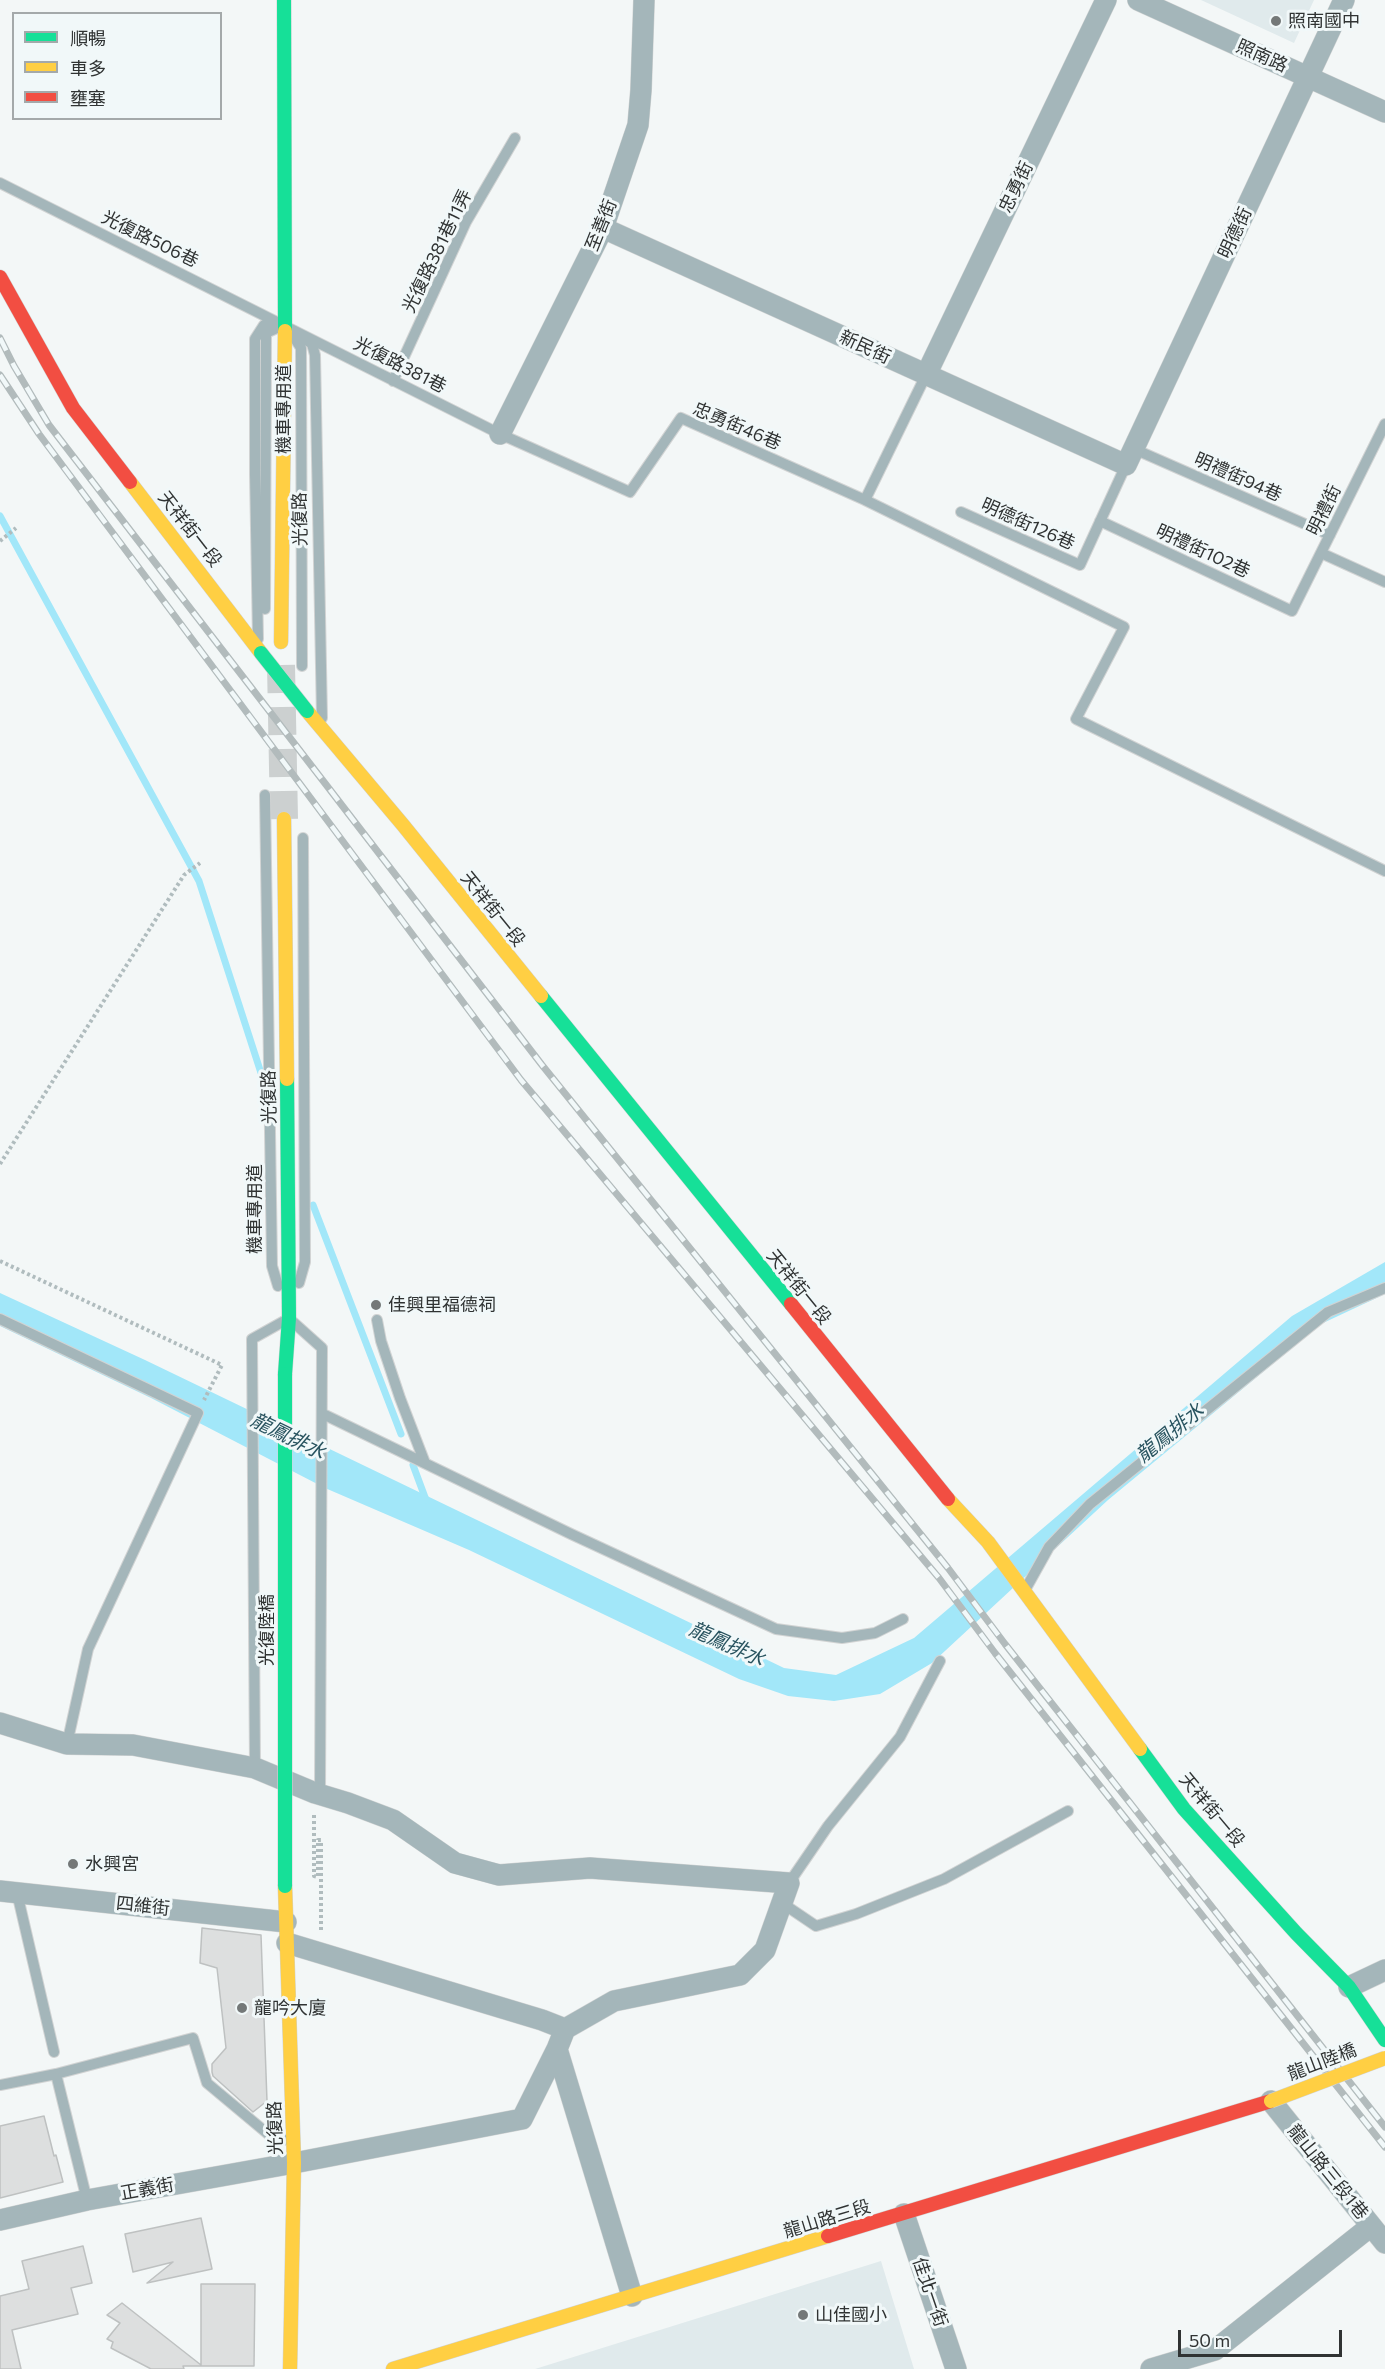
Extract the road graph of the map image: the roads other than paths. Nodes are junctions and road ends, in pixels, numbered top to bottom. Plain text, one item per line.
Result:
1 (284, 0) edge
2 (645, 0) edge
3 (1106, 0) edge
4 (1138, 0) edge
5 (1344, 0) edge
6 (1308, 77) junction
7 (1385, 112) edge
8 (515, 138) dead end
9 (0, 183) edge
10 (603, 228) junction
11 (0, 277) edge
12 (285, 324) junction
13 (926, 375) junction
14 (393, 381) junction
15 (1385, 424) edge
16 (500, 434) junction
17 (1130, 457) junction
18 (865, 500) junction
19 (961, 512) dead end
20 (1100, 521) junction
21 (1330, 535) junction
22 (1321, 553) junction
23 (1385, 582) edge
24 (1292, 611) joint
25 (264, 625) dead end
26 (281, 642) dead end
27 (260, 651) junction
28 (302, 666) dead end
29 (322, 728) junction
30 (266, 795) dead end
31 (284, 819) tunnel mouth
32 (303, 838) dead end
33 (1385, 871) edge
34 (1385, 1288) edge
35 (289, 1318) junction
36 (0, 1319) edge
37 (377, 1320) dead end
38 (285, 1374) joint
39 (323, 1414) junction
40 (425, 1463) junction
41 (1024, 1592) junction
42 (903, 1619) dead end
43 (940, 1661) dead end
44 (0, 1724) edge
45 (67, 1744) junction
46 (255, 1768) junction
47 (317, 1794) junction
48 (1068, 1811) dead end
49 (789, 1883) junction
50 (285, 1886) joint
51 (8, 1892) edge
52 (782, 1903) junction
53 (286, 1922) junction
54 (287, 1943) junction
55 (1385, 1970) edge
56 (1349, 1987) junction
57 (564, 2029) junction
58 (1385, 2040) edge
59 (557, 2049) junction
60 (54, 2052) dead end
61 (1385, 2058) edge
62 (56, 2074) junction
63 (0, 2085) edge
64 (1271, 2101) junction
65 (293, 2140) junction
66 (294, 2163) junction
67 (87, 2200) junction
68 (904, 2214) junction
69 (0, 2220) edge
70 (1371, 2226) junction
71 (1385, 2243) edge
72 (632, 2296) junction
73 (290, 2369) edge
74 (393, 2369) edge
75 (956, 2369) edge
76 (1151, 2369) edge

1 - 12 street, 光復路
2 - 10 street, 至善街
3 - 13 street, 忠勇街
4 - 6 street, 照南路
5 - 6 street, 明德街
6 - 7 street, 照南路
6 - 17 street, 明德街
8 - 14 lane, 光復路381巷11弄
9 - 12 lane, 光復路506巷
10 - 13 street, 新民街
10 - 16 street, 至善街
11 - 27 street, 天祥街一段
12 - 14 lane, 光復路381巷
12 - 25 lane, 機車專用道
12 - 26 street, 光復路
12 - 27 lane
12 - 28 lane, 機車專用道
12 - 29 lane, 光復路
13 - 17 street, 新民街
13 - 18 lane
14 - 16 lane, 光復路381巷
15 - 21 lane, 明禮街
16 - 18 lane, 忠勇街46巷
17 - 20 lane, 明德街126巷
17 - 21 lane, 明禮街94巷
18 - 33 lane
19 - 20 lane, 明德街126巷
20 - 24 lane, 明禮街102巷
21 - 22 lane, 明禮街
22 - 23 lane
22 - 24 lane, 明禮街
27 - 29 street, 天祥街一段, bridge
29 - 41 street, 天祥街一段
30 - 35 lane, 機車專用道
31 - 35 street, 光復路
32 - 35 lane
34 - 41 lane
35 - 38 street, 光復路
35 - 39 lane
35 - 46 lane
36 - 45 lane
37 - 40 lane
38 - 50 street, 光復陸橋, bridge
39 - 40 lane
39 - 47 lane
40 - 42 lane
41 - 56 street, 天祥街一段
43 - 49 lane
44 - 45 street
45 - 46 street
46 - 47 street
47 - 49 street
48 - 52 lane
49 - 52 street
50 - 53 street, 光復路
51 - 53 street, 四維街
51 - 60 lane
52 - 57 street
53 - 54 street, 光復路
54 - 57 street
54 - 65 street, 光復路
55 - 56 street
56 - 58 street, 天祥街一段
57 - 59 street
59 - 66 street, 正義街
59 - 72 street
61 - 64 street, 龍山陸橋, bridge
62 - 63 lane
62 - 65 lane
62 - 67 lane
64 - 68 street, 龍山路三段
64 - 70 street, 龍山路三段1巷
65 - 66 street, 光復路
66 - 67 street, 正義街
66 - 73 street, 光復路
67 - 69 street, 正義街
68 - 72 street, 龍山路三段
68 - 75 street, 佳北一街
70 - 71 street, 龍山路三段1巷
70 - 76 street
72 - 74 street, 龍山路三段

